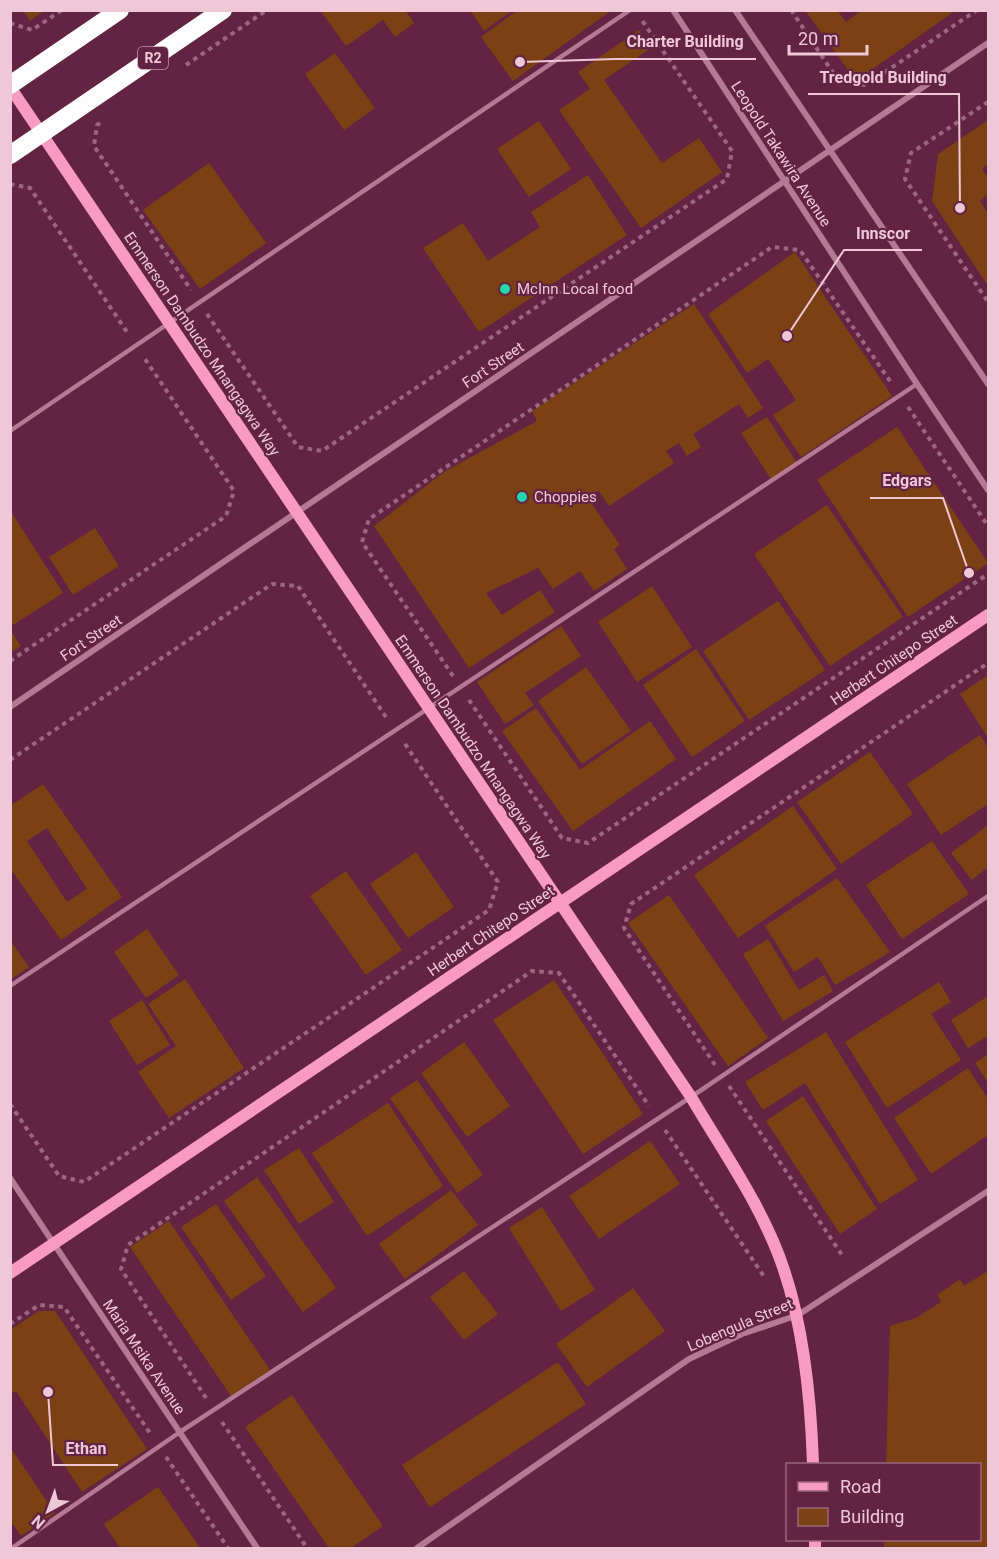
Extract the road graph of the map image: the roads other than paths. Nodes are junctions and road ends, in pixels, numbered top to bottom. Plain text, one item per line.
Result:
1 (120, 10) edge
2 (224, 10) edge
3 (630, 10) edge
4 (673, 10) edge
5 (735, 10) edge
6 (988, 43) edge
7 (10, 86) edge
8 (42, 134) junction
9 (831, 150) junction
10 (10, 155) edge
11 (784, 181) junction
12 (169, 323) junction
13 (916, 384) junction
14 (988, 384) edge
15 (10, 430) edge
16 (988, 490) edge
17 (297, 512) junction
18 (988, 615) edge
19 (10, 707) edge
20 (429, 708) junction
21 (988, 897) edge
22 (560, 903) junction
23 (10, 987) edge
24 (691, 1097) junction
25 (10, 1178) edge
26 (988, 1191) edge
27 (54, 1244) junction
28 (10, 1273) edge
29 (798, 1315) junction
30 (180, 1432) junction
31 (813, 1463) edge
32 (12, 1548) edge
33 (257, 1548) edge
34 (417, 1548) edge

1 - 7 highway
2 - 8 highway, R2
3 - 12 lane
4 - 11 street, Leopold Takawira Avenue
5 - 9 street
6 - 9 street, Fort Street
7 - 8 street, Emmerson Dambudzo Mnangagwa Way
8 - 10 highway, R2
8 - 12 street, Emmerson Dambudzo Mnangagwa Way
9 - 11 street, Fort Street
9 - 14 street
11 - 13 street, Leopold Takawira Avenue
11 - 17 street, Fort Street
12 - 15 lane
12 - 17 street, Emmerson Dambudzo Mnangagwa Way
13 - 16 street, Leopold Takawira Avenue
13 - 20 lane
17 - 19 street, Fort Street
17 - 20 street, Emmerson Dambudzo Mnangagwa Way
18 - 22 street, Herbert Chitepo Street
20 - 22 street, Emmerson Dambudzo Mnangagwa Way
20 - 23 lane
21 - 24 lane
22 - 24 street, Emmerson Dambudzo Mnangagwa Way
22 - 27 street, Herbert Chitepo Street
24 - 29 street, Emmerson Dambudzo Mnangagwa Way
24 - 30 lane
25 - 27 street, Maria Msika Avenue
26 - 29 street, Lobengula Street
27 - 28 street, Herbert Chitepo Street
27 - 30 street, Maria Msika Avenue
29 - 31 street, Emmerson Dambudzo Mnangagwa Way
29 - 34 street, Lobengula Street
30 - 32 lane
30 - 33 street, Maria Msika Avenue

